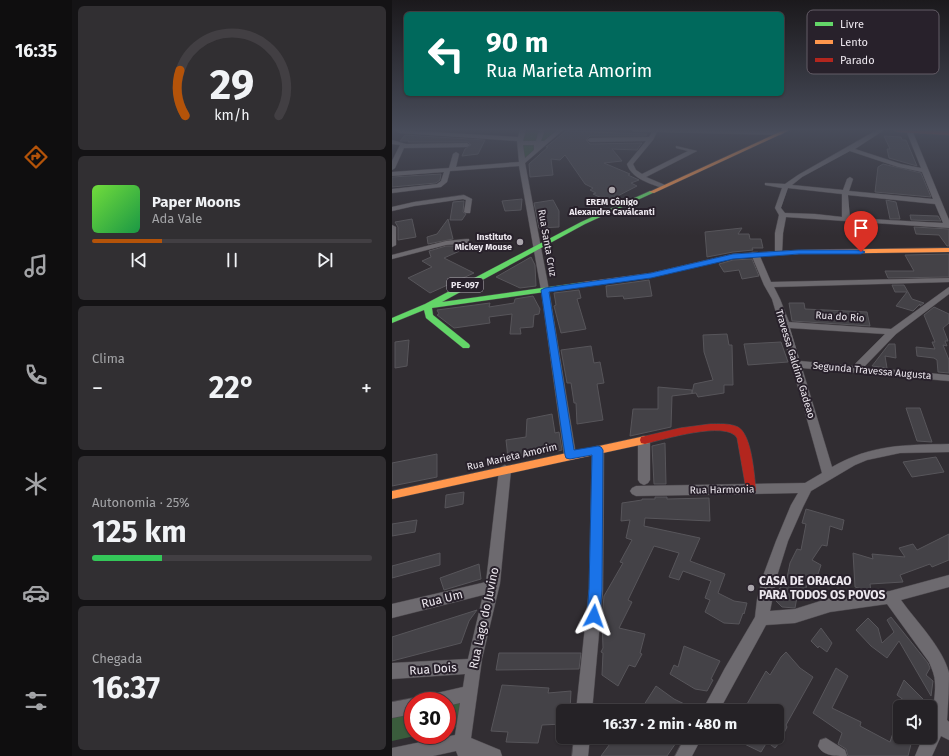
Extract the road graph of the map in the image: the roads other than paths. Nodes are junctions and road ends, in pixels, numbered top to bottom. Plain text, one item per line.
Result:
1 (451, 165) edge
2 (499, 165) edge
3 (523, 165) edge
4 (630, 165) edge
5 (665, 165) edge
6 (710, 165) edge
7 (820, 165) edge
8 (898, 165) edge
9 (924, 165) edge
10 (449, 170) junction
11 (926, 171) junction
12 (392, 174) edge
13 (643, 176) junction
14 (850, 179) dead end
15 (766, 184) dead end
16 (663, 186) junction
17 (786, 186) junction
18 (392, 191) edge
19 (845, 193) junction
20 (937, 202) junction
21 (392, 209) edge
22 (468, 212) dead end
23 (783, 216) junction
24 (846, 220) junction
25 (948, 226) edge
26 (392, 227) edge
27 (466, 241) dead end
28 (392, 245) edge
29 (536, 247) junction
30 (949, 250) edge
31 (778, 253) junction
32 (754, 254) junction
33 (392, 257) edge
34 (949, 280) edge
35 (768, 285) junction
36 (545, 290) junction
37 (949, 290) edge
38 (428, 306) junction
39 (392, 321) edge
40 (785, 325) junction
41 (893, 332) junction
42 (466, 346) dead end
43 (796, 364) junction
44 (856, 369) junction
45 (949, 378) edge
46 (644, 440) junction
47 (949, 448) edge
48 (598, 450) junction
49 (570, 455) junction
50 (505, 470) junction
51 (829, 476) junction
52 (644, 480) dead end
53 (808, 488) junction
54 (751, 489) junction
55 (636, 491) dead end
56 (392, 495) edge
57 (949, 581) edge
58 (492, 586) junction
59 (890, 597) junction
60 (392, 611) edge
61 (762, 619) junction
62 (473, 666) junction
63 (392, 671) edge
64 (469, 693) junction
65 (456, 696) edge
66 (585, 704) edge
67 (714, 704) edge
68 (404, 708) edge
69 (392, 710) edge
70 (944, 728) edge
71 (581, 744) edge
72 (690, 744) edge
73 (826, 746) dead end
74 (464, 749) edge
75 (392, 756) edge
76 (494, 756) edge
77 (580, 756) edge
78 (683, 756) edge
79 (839, 756) edge
80 (923, 756) edge

1 - 10 street
2 - 10 street
3 - 29 street, Rua Santa Cruz
4 - 13 street
5 - 13 street
6 - 16 street, PE-097
7 - 17 street
8 - 11 street
9 - 11 street
10 - 12 street
10 - 18 street
11 - 20 street
13 - 16 street
14 - 19 street
15 - 17 street
16 - 29 street, PE-097
17 - 19 street
17 - 23 street
19 - 20 street
19 - 24 street
20 - 25 street
21 - 22 street
23 - 24 street
23 - 31 street
24 - 25 street
26 - 28 street
27 - 33 street
29 - 36 street, Rua Santa Cruz
29 - 38 street, PE-097
30 - 31 street
31 - 32 street
32 - 35 street, Travessa Galdino Gadeao
32 - 36 street
34 - 35 street
35 - 40 street, Travessa Galdino Gadeao
36 - 38 street
36 - 49 street, Rua Santa Cruz
37 - 41 street
38 - 39 street, PE-097
38 - 42 street
40 - 41 street, Rua do Rio
40 - 43 street, Travessa Galdino Gadeao
41 - 44 street
43 - 44 street, Segunda Travessa Augusta
43 - 51 street, Travessa Galdino Gadeao
44 - 45 street, Segunda Travessa Augusta
46 - 48 street, Rua Marieta Amorim
46 - 52 street
46 - 54 street, Rua Marieta Amorim
47 - 51 street
48 - 49 street, Rua Marieta Amorim
48 - 66 street
49 - 50 street, Rua Marieta Amorim
50 - 56 street, Rua Marieta Amorim
50 - 58 street, Rua Lago do Juvino
51 - 53 street
53 - 54 street, Rua Harmonia
53 - 61 street
54 - 55 street, Rua Harmonia
57 - 59 street
58 - 60 street, Rua Um
58 - 62 street, Rua Lago do Juvino
59 - 61 street
59 - 70 street
61 - 67 street
62 - 63 street, Rua Dois
62 - 64 street, Rua Lago do Juvino
64 - 65 street
64 - 74 street, Rua Lago do Juvino
68 - 69 street
70 - 80 street
71 - 77 street
72 - 78 street
73 - 79 street
74 - 75 street
74 - 76 street

